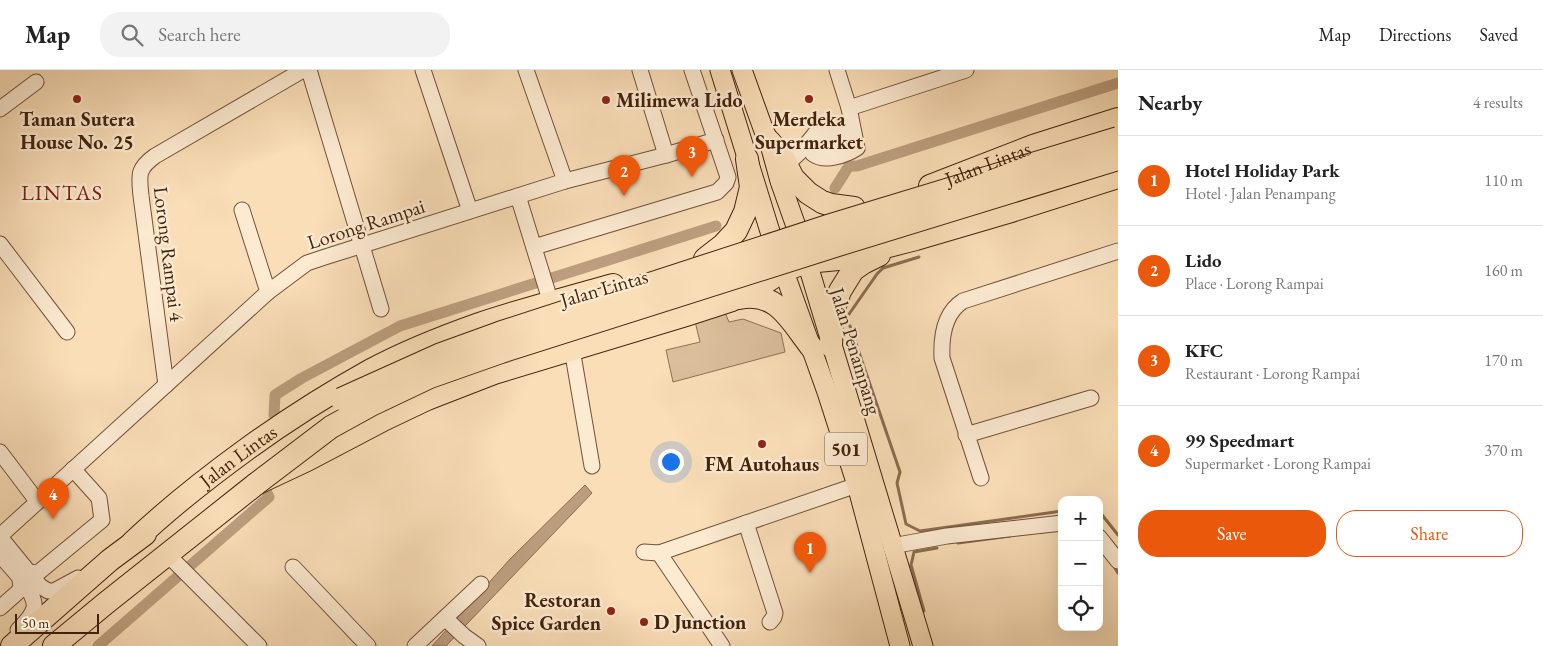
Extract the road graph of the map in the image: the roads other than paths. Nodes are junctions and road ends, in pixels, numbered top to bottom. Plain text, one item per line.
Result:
1 (303, 70) edge
2 (309, 70) edge
3 (423, 70) edge
4 (526, 70) edge
5 (640, 70) edge
6 (692, 70) edge
7 (720, 70) edge
8 (742, 70) edge
9 (837, 70) edge
10 (966, 70) edge
11 (36, 82) dead end
12 (0, 108) edge
13 (849, 108) junction
14 (1118, 119) edge
15 (852, 130) junction
16 (815, 134) junction
17 (1118, 138) edge
18 (716, 140) junction
19 (768, 141) junction
20 (666, 155) junction
21 (747, 158) junction
22 (1118, 159) edge
23 (786, 165) junction
24 (1118, 177) edge
25 (565, 181) junction
26 (518, 196) junction
27 (854, 208) junction
28 (242, 210) dead end
29 (470, 210) junction
30 (797, 229) junction
31 (772, 238) junction
32 (916, 239) junction
33 (0, 244) edge
34 (362, 245) junction
35 (534, 247) junction
36 (870, 250) junction
37 (1118, 251) edge
38 (712, 257) junction
39 (807, 262) junction
40 (784, 270) junction
41 (268, 292) junction
42 (732, 300) junction
43 (551, 303) junction
44 (381, 309) dead end
45 (67, 332) dead end
46 (821, 347) junction
47 (572, 349) junction
48 (166, 385) junction
49 (1091, 398) dead end
50 (289, 424) junction
51 (966, 435) junction
52 (0, 452) edge
53 (592, 466) dead end
54 (73, 469) junction
55 (981, 478) dead end
56 (857, 485) junction
57 (251, 488) junction
58 (37, 502) junction
59 (746, 523) junction
60 (1058, 523) edge
61 (0, 536) edge
62 (1102, 541) edge
63 (892, 546) junction
64 (0, 555) edge
65 (170, 559) junction
66 (110, 560) junction
67 (1118, 561) edge
68 (293, 567) dead end
69 (25, 576) junction
70 (480, 584) dead end
71 (0, 608) edge
72 (448, 621) junction
73 (770, 622) dead end
74 (3, 646) edge
75 (12, 646) edge
76 (54, 646) edge
77 (259, 646) edge
78 (368, 646) edge
79 (415, 646) edge
80 (478, 646) edge
81 (722, 646) edge
82 (900, 646) edge
83 (923, 646) edge

1 - 48 street, Lorong Rampai 4
2 - 34 street
3 - 29 street
4 - 25 street
5 - 20 street
6 - 18 street
7 - 21 main road, Jalan Penampang / 501
8 - 19 main road, Jalan Penampang / 501
9 - 13 street
10 - 13 street
11 - 12 street
13 - 15 street
14 - 27 highway, Jalan Lintas
15 - 16 street
15 - 16 street
16 - 23 street
17 - 50 highway, Jalan Lintas, bridge
18 - 20 street, Lorong Rampai
18 - 35 street
19 - 23 highway
19 - 30 main road, Jalan Penampang / 501
20 - 25 street, Lorong Rampai
21 - 31 main road, Jalan Penampang / 501
21 - 38 highway
22 - 57 highway, Jalan Lintas, bridge
23 - 27 highway
24 - 32 highway, Jalan Lintas
25 - 26 street, Lorong Rampai
26 - 29 street, Lorong Rampai
26 - 35 street
27 - 30 highway, Jalan Lintas
27 - 36 highway
28 - 41 street
29 - 34 street, Lorong Rampai
30 - 31 highway, Jalan Lintas
30 - 39 main road, Jalan Penampang / 501
31 - 38 highway, Jalan Lintas
31 - 40 main road, Jalan Penampang / 501
32 - 36 highway, Jalan Lintas
32 - 46 highway
33 - 45 street
34 - 41 street, Lorong Rampai
34 - 44 street
35 - 43 street
36 - 39 highway, Jalan Lintas
37 - 51 street
38 - 42 highway
38 - 43 highway, Jalan Lintas
39 - 40 highway, Jalan Lintas
39 - 46 main road, Jalan Penampang / 501
40 - 42 highway, Jalan Lintas
40 - 46 main road, Jalan Penampang / 501
41 - 48 street, Lorong Rampai
42 - 46 highway
42 - 47 highway, Jalan Lintas
43 - 50 highway, Jalan Lintas
46 - 56 main road, Jalan Penampang / 501
46 - 63 main road, Jalan Penampang / 501
47 - 53 street
47 - 57 highway, Jalan Lintas, bridge
48 - 54 street, Lorong Rampai
49 - 51 street
50 - 66 highway, Jalan Lintas
51 - 55 street
52 - 58 street
54 - 58 street, Lorong Rampai
54 - 69 street
56 - 59 street
56 - 82 main road, Jalan Penampang / 501
57 - 65 highway, Jalan Lintas
58 - 61 street, Lorong Rampai
59 - 73 street
59 - 81 street
60 - 63 street
61 - 69 street
62 - 67 street
63 - 83 main road, Jalan Penampang / 501
64 - 69 street
65 - 76 highway, Jalan Lintas
65 - 77 street
66 - 69 street
66 - 75 highway, Jalan Lintas
68 - 78 street
69 - 71 street
69 - 74 street
70 - 72 street
72 - 79 street
72 - 80 street

